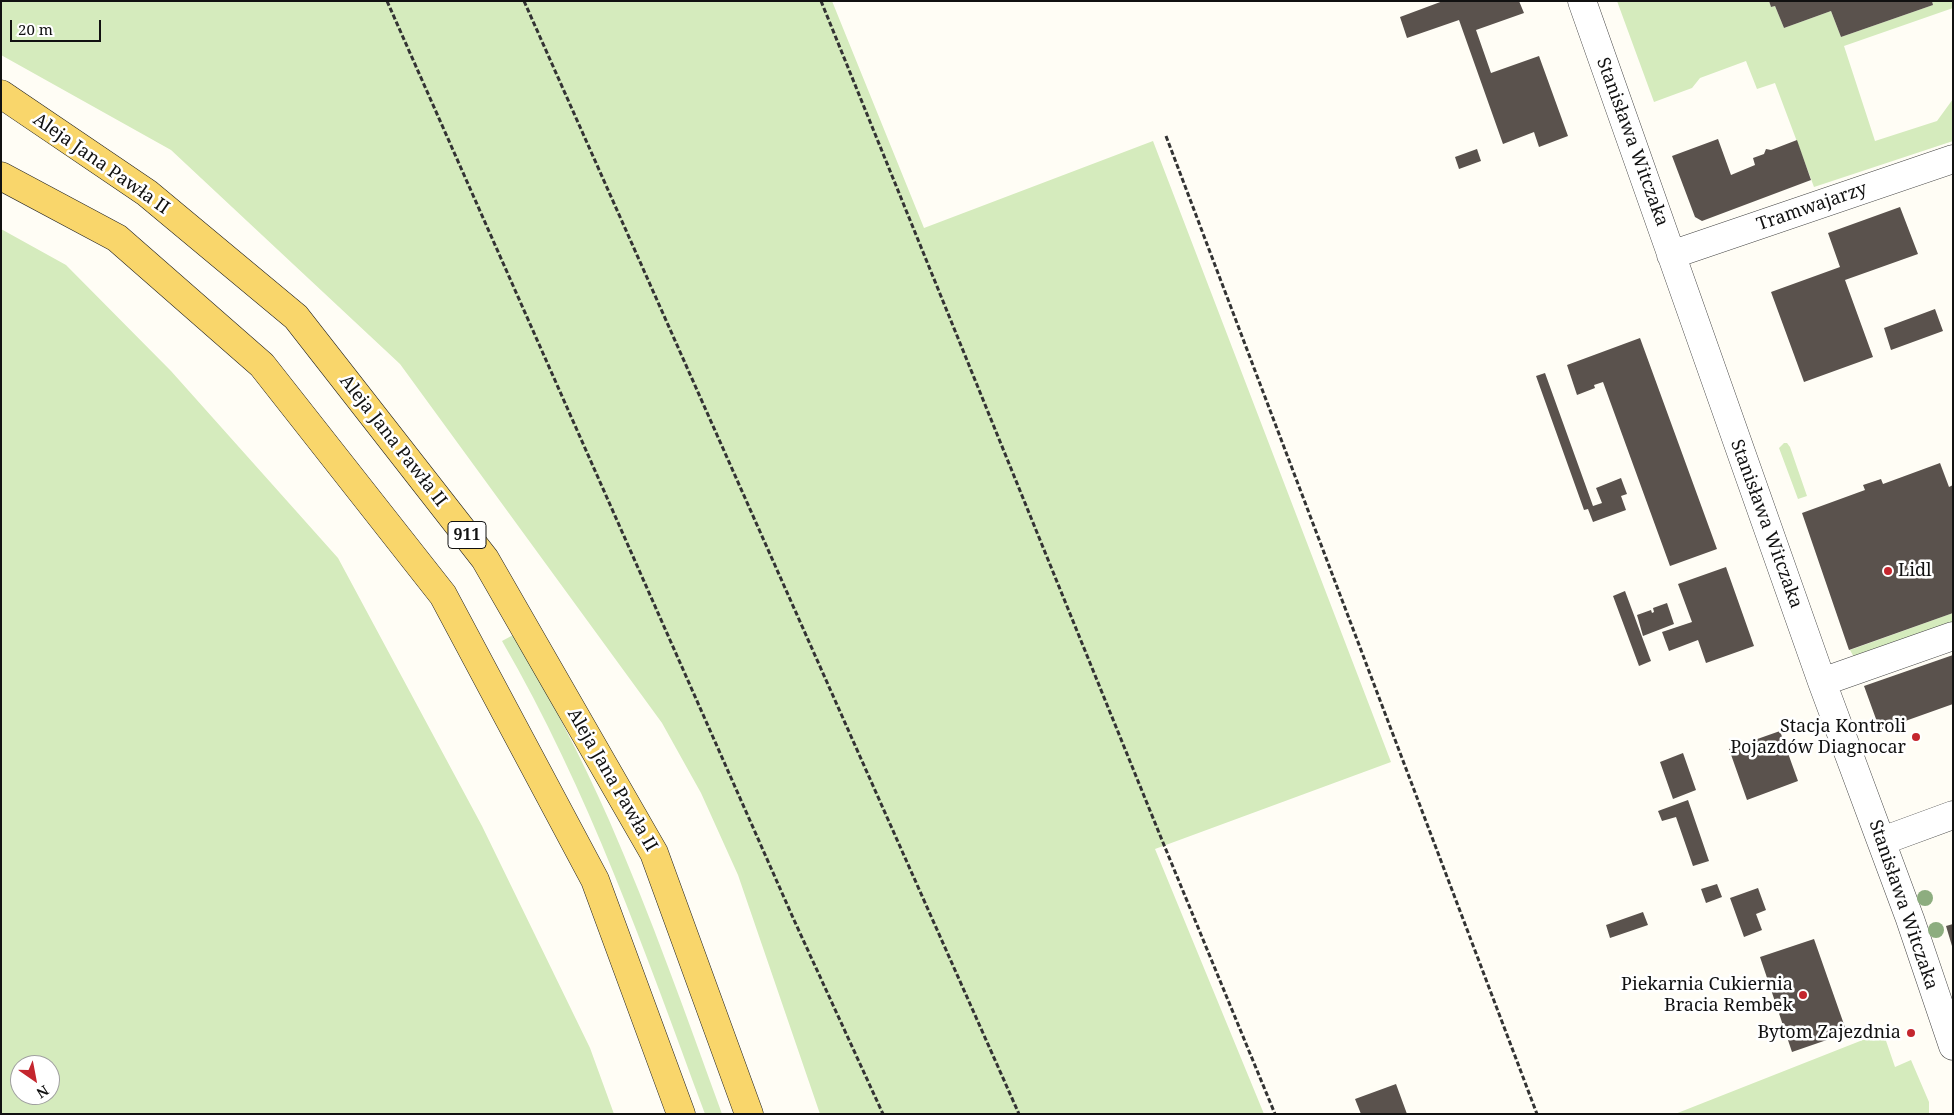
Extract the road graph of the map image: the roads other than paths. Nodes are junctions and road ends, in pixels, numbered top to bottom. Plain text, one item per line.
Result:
1 (1582, 1) edge
2 (1, 94) edge
3 (1953, 159) edge
4 (1, 176) edge
5 (1672, 255) junction
6 (1953, 636) edge
7 (1822, 682) junction
8 (1953, 815) edge
9 (1882, 841) junction
10 (1953, 1046) edge
11 (681, 1114) edge
12 (749, 1114) edge

1 - 5 street, Stanisława Witczaka
2 - 12 main road, Aleja Jana Pawła II / 911
3 - 5 street, Tramwajarzy
4 - 11 main road
5 - 7 street, Stanisława Witczaka
6 - 7 street
7 - 9 street, Stanisława Witczaka
8 - 9 street
9 - 10 street, Stanisława Witczaka

